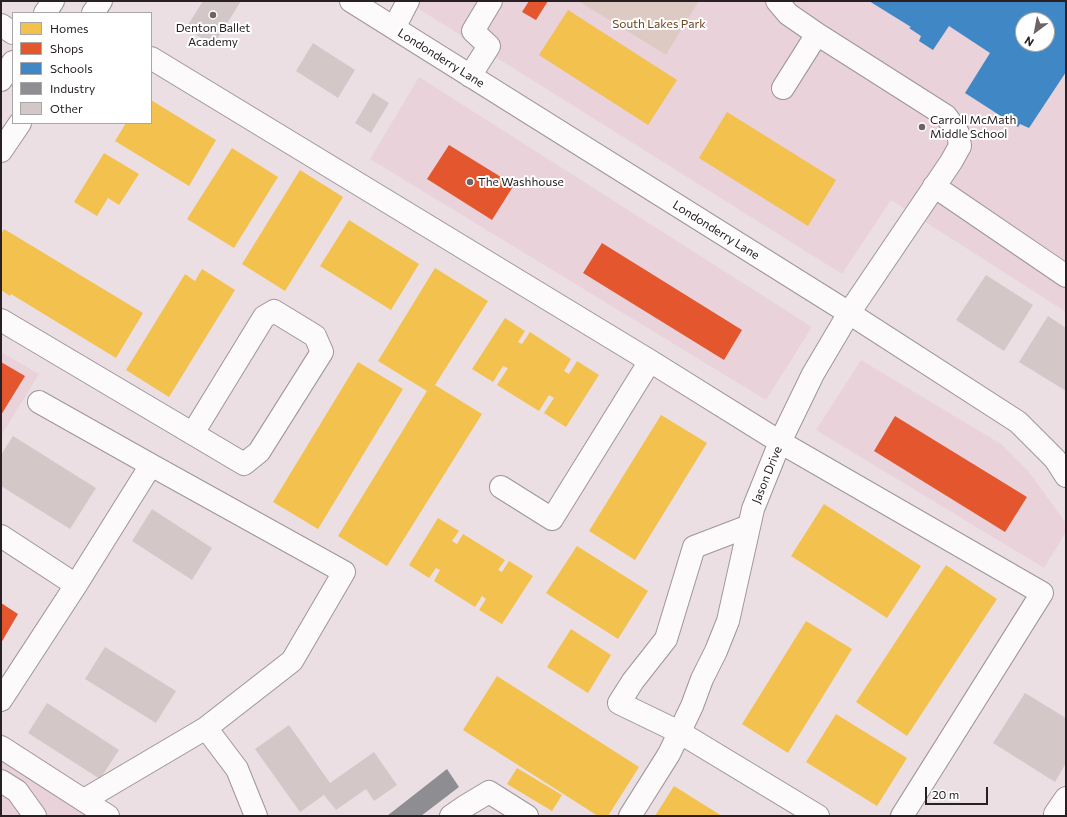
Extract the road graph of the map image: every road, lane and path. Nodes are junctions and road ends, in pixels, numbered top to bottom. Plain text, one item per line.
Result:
1 (52, 1) edge
2 (101, 1) edge
3 (351, 1) edge
4 (408, 1) edge
5 (491, 1) edge
6 (777, 1) edge
7 (46, 12) edge
8 (94, 12) edge
9 (1, 25) edge
10 (394, 28) junction
11 (12, 32) edge
12 (818, 34) junction
13 (152, 59) edge
14 (12, 64) edge
15 (470, 76) junction
16 (1, 80) edge
17 (783, 88) dead end
18 (19, 124) edge
19 (1, 151) edge
20 (934, 186) junction
21 (1066, 276) edge
22 (849, 313) junction
23 (1, 320) edge
24 (650, 361) junction
25 (39, 402) dead end
26 (193, 434) junction
27 (780, 442) junction
28 (151, 465) junction
29 (1066, 476) edge
30 (501, 487) dead end
31 (749, 526) junction
32 (1, 536) edge
33 (76, 585) junction
34 (1, 700) edge
35 (206, 728) junction
36 (679, 732) junction
37 (1, 747) edge
38 (1, 781) edge
39 (84, 800) junction
40 (35, 816) edge
41 (108, 816) edge
42 (256, 816) edge
43 (451, 816) edge
44 (527, 816) edge
45 (630, 816) edge
46 (818, 816) edge
47 (902, 816) edge

1 - 7 street
2 - 8 street
3 - 10 street, Londonderry Lane
4 - 10 street
5 - 15 street
6 - 12 street, Jason Drive
9 - 11 street
10 - 15 street, Londonderry Lane
12 - 17 street
12 - 20 street, Jason Drive
13 - 24 street
14 - 16 street
15 - 22 street, Londonderry Lane
18 - 19 street
20 - 21 street
20 - 22 street, Jason Drive
22 - 27 street, Jason Drive
22 - 29 street, Londonderry Lane
23 - 26 street
24 - 27 street
24 - 30 street
25 - 28 street
26 - 26 street
27 - 31 street, Jason Drive
27 - 47 street
28 - 33 street
28 - 35 street
31 - 36 street, Jason Drive
31 - 36 street
32 - 33 street
33 - 34 street
35 - 39 street
35 - 42 street
36 - 45 street, Jason Drive
36 - 46 street
37 - 39 street
38 - 40 street
39 - 41 street
43 - 44 street

